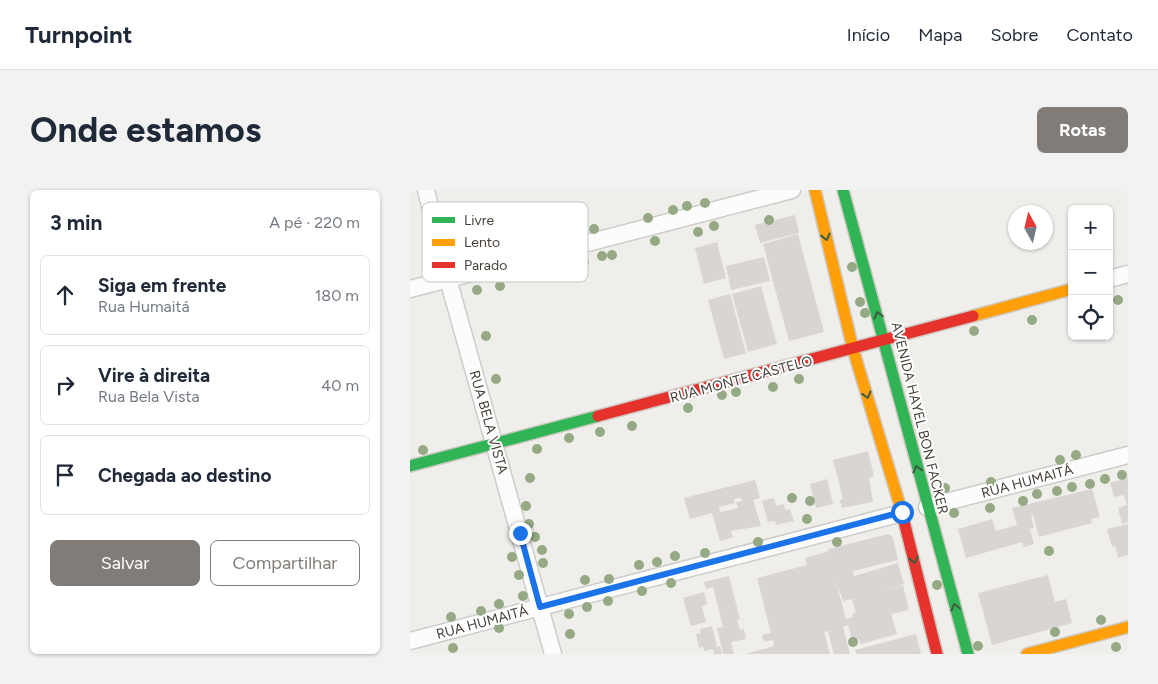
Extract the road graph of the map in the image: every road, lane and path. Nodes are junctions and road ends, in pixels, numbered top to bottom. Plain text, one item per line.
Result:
1 (792, 190) edge
2 (815, 190) edge
3 (843, 190) edge
4 (588, 243) edge
5 (1128, 274) edge
6 (1113, 278) edge
7 (437, 282) edge
8 (449, 282) edge
9 (410, 289) edge
10 (1068, 290) edge
11 (886, 340) junction
12 (853, 349) junction
13 (495, 444) junction
14 (1128, 455) edge
15 (410, 466) edge
16 (927, 507) junction
17 (902, 512) junction
18 (540, 607) junction
19 (1128, 627) edge
20 (410, 640) edge
21 (553, 654) edge
22 (937, 654) edge
23 (968, 654) edge
24 (1027, 654) edge

1 - 4 street
2 -> 12 main road
11 -> 3 main road, AVENIDA HAYEL BON FACKER
5 - 6 street
7 - 9 street
8 - 13 street, RUA BELA VISTA
10 - 11 main road, RUA MONTE CASTELO
11 - 12 main road, RUA MONTE CASTELO
16 -> 11 main road, AVENIDA HAYEL BON FACKER
12 - 13 main road, RUA MONTE CASTELO
12 -> 17 main road
13 - 15 main road, RUA MONTE CASTELO
13 - 18 street, RUA BELA VISTA
14 - 16 street, RUA HUMAITÁ
23 -> 16 main road, AVENIDA HAYEL BON FACKER
17 - 18 street, RUA HUMAITÁ
17 -> 22 main road
18 - 20 street, RUA HUMAITÁ
18 - 21 street, RUA BELA VISTA
19 - 24 main road

